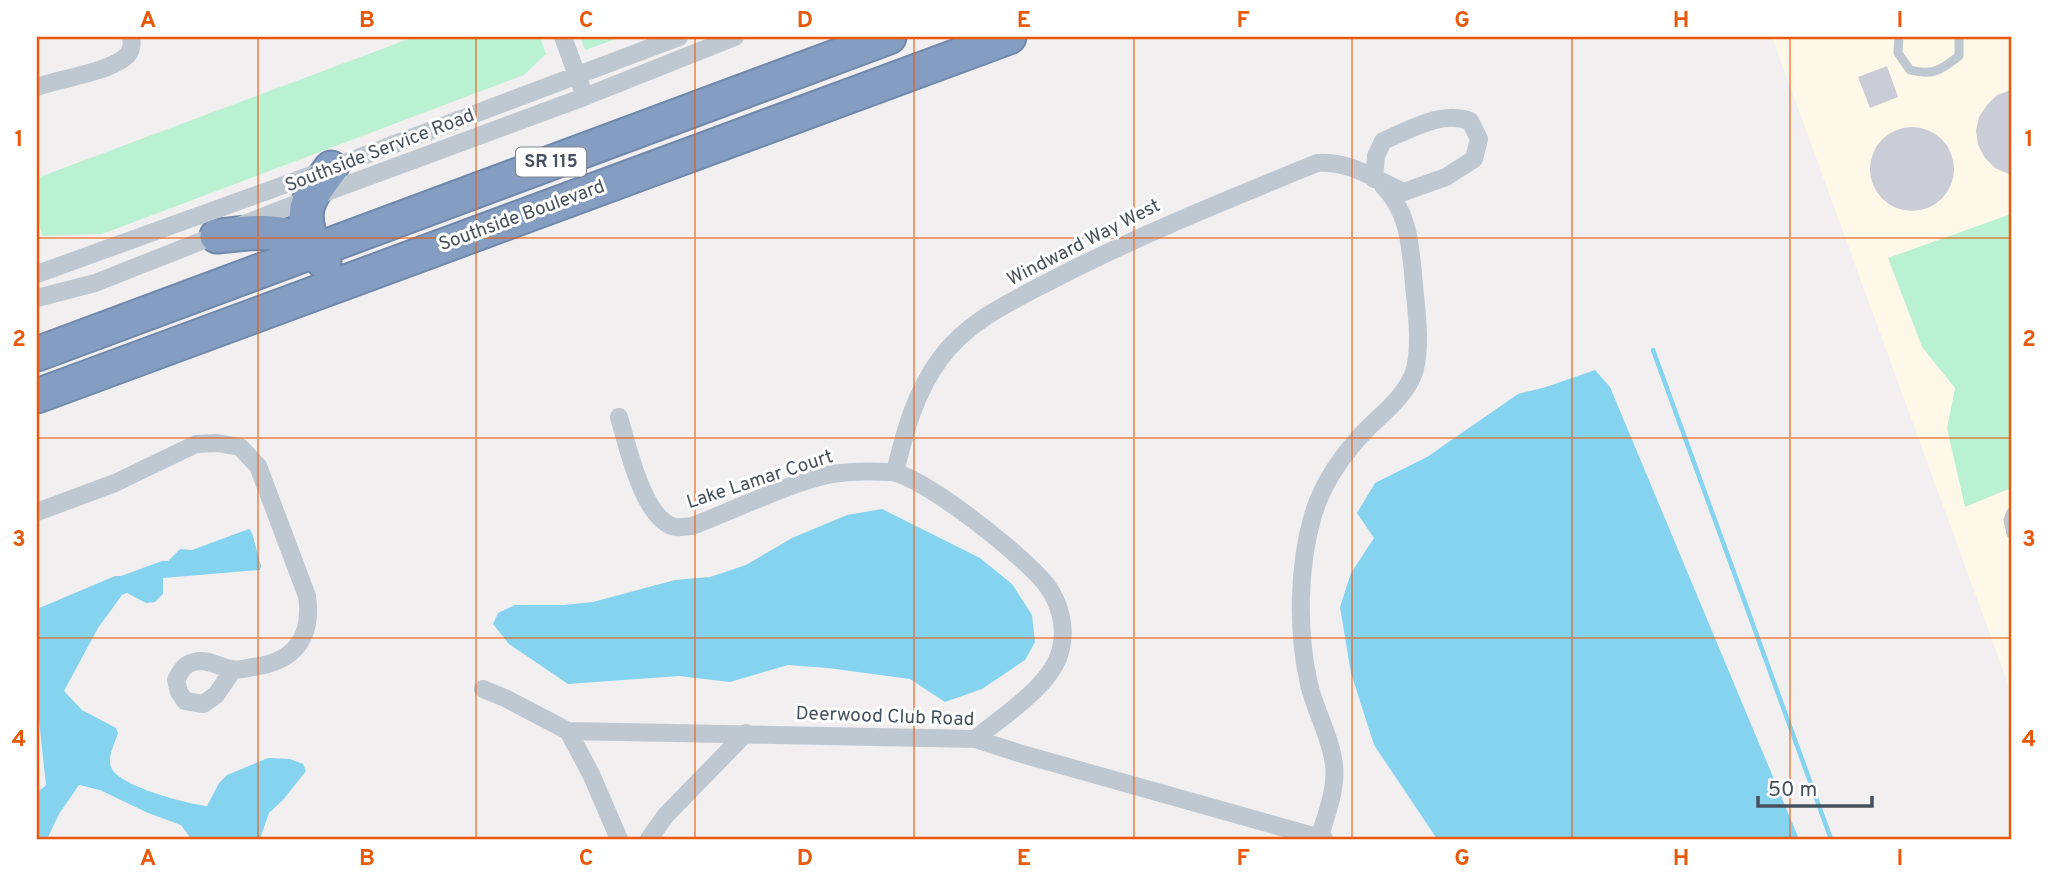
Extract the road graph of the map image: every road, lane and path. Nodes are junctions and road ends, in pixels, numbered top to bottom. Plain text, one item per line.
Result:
1 (131, 37) edge
2 (563, 37) edge
3 (679, 37) edge
4 (735, 37) edge
5 (889, 37) edge
6 (1009, 37) edge
7 (1899, 37) edge
8 (1959, 37) edge
9 (577, 75) junction
10 (37, 87) edge
11 (584, 97) junction
12 (331, 168) junction
13 (1374, 179) junction
14 (308, 199) junction
15 (217, 236) junction
16 (314, 250) junction
17 (38, 269) edge
18 (354, 279) junction
19 (43, 296) edge
20 (37, 354) edge
21 (37, 397) edge
22 (619, 417) dead end
23 (895, 472) junction
24 (37, 512) edge
25 (2011, 512) edge
26 (2011, 534) edge
27 (233, 670) dead end
28 (483, 689) dead end
29 (568, 731) junction
30 (746, 733) junction
31 (975, 739) junction
32 (1322, 838) edge
33 (619, 839) edge
34 (649, 839) edge

1 - 10 street
2 - 9 street
3 - 9 street, Southside Service Road
4 - 11 street, Southside Service Road
5 - 16 highway, Southside Boulevard / SR 115
6 - 18 highway, Southside Boulevard / SR 115
7 - 8 lane
9 - 11 street
9 - 12 street, Southside Service Road
11 - 14 street, Southside Service Road
12 - 14 highway
12 - 17 street, Southside Service Road
13 - 13 street, Windward Way West
13 - 23 street, Windward Way West
13 - 32 street
14 - 15 street, Southside Service Road
14 - 16 highway
15 - 16 highway
15 - 19 street, Southside Service Road
16 - 18 highway
16 - 20 highway, Southside Boulevard / SR 115
17 - 19 street
18 - 21 highway, Southside Boulevard / SR 115
22 - 23 street, Lake Lamar Court
23 - 31 street, Lake Lamar Court
24 - 27 street
25 - 26 lane
28 - 29 street, Deerwood Club Road
29 - 30 street, Deerwood Club Road
29 - 33 street
30 - 31 street, Deerwood Club Road
30 - 34 street
31 - 32 street, Deerwood Club Road

